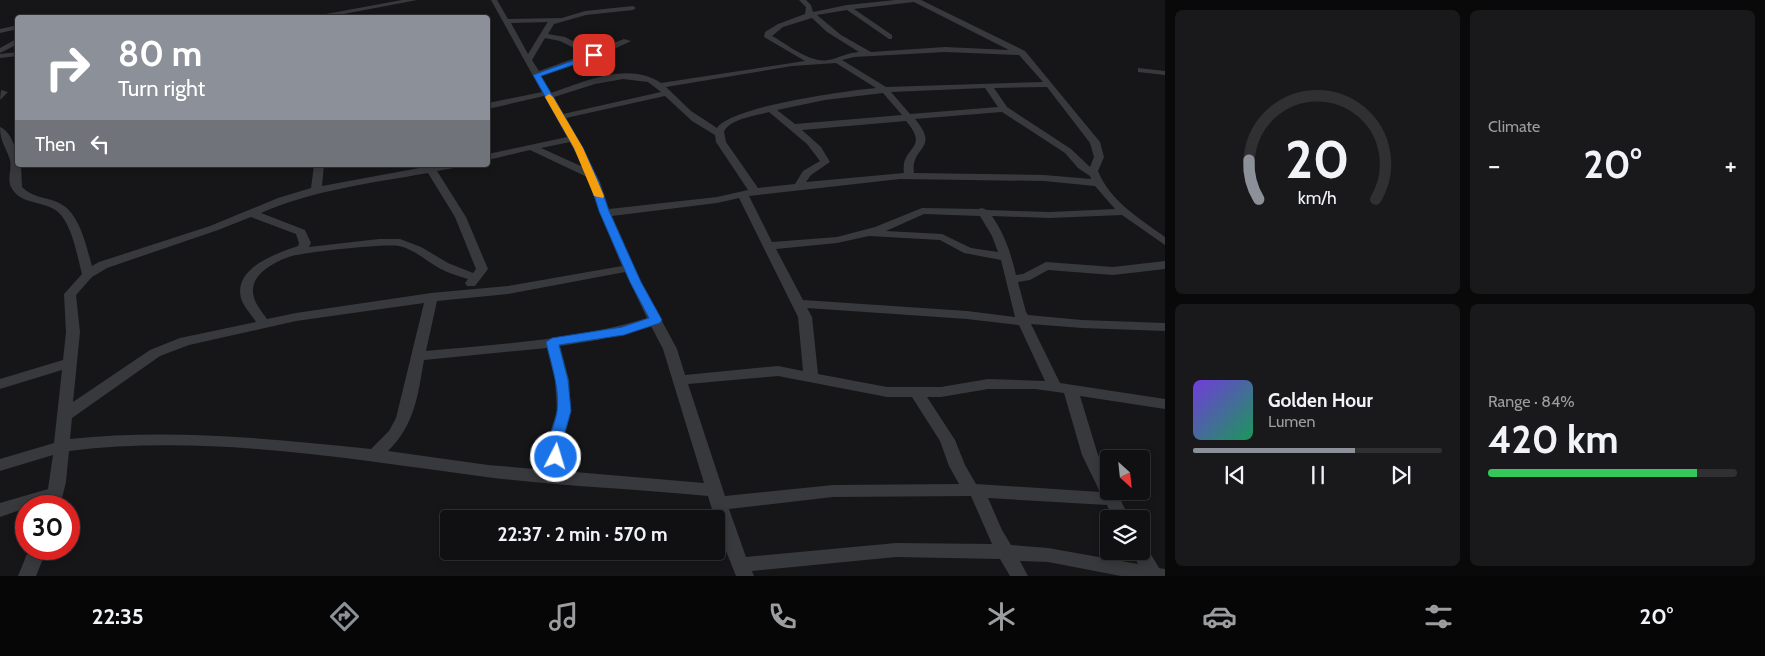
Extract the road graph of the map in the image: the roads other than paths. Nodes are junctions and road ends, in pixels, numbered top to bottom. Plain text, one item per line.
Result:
1 (414, 0) edge
2 (494, 0) edge
3 (802, 0) edge
4 (912, 0) edge
5 (916, 0) edge
6 (856, 2) edge
7 (847, 7) junction
8 (633, 8) dead end
9 (325, 15) edge
10 (811, 16) junction
11 (559, 19) junction
12 (505, 22) junction
13 (15, 28) edge
14 (0, 31) edge
15 (544, 36) junction
16 (888, 37) dead end
17 (627, 41) dead end
18 (15, 42) edge
19 (0, 50) edge
20 (1022, 53) junction
21 (15, 54) edge
22 (870, 54) junction
23 (594, 55) junction
24 (0, 56) edge
25 (837, 61) junction
26 (528, 62) junction
27 (814, 62) junction
28 (1141, 70) dead end
29 (1165, 73) edge
30 (537, 75) junction
31 (1049, 84) junction
32 (988, 85) junction
33 (662, 90) junction
34 (884, 90) junction
35 (548, 95) junction
36 (490, 106) edge
37 (770, 109) junction
38 (1004, 109) junction
39 (560, 117) junction
40 (909, 117) junction
41 (792, 127) junction
42 (0, 130) edge
43 (719, 133) junction
44 (572, 138) junction
45 (532, 147) junction
46 (490, 157) edge
47 (15, 164) edge
48 (16, 167) edge
49 (319, 167) edge
50 (445, 167) edge
51 (430, 170) junction
52 (591, 174) junction
53 (909, 176) junction
54 (1096, 178) junction
55 (799, 186) junction
56 (316, 190) junction
57 (755, 192) junction
58 (742, 194) junction
59 (982, 211) junction
60 (1126, 212) junction
61 (252, 213) junction
62 (605, 213) junction
63 (866, 233) junction
64 (1165, 242) edge
65 (768, 246) junction
66 (292, 252) junction
67 (1007, 257) junction
68 (1165, 264) edge
69 (629, 268) junction
70 (88, 274) junction
71 (476, 278) junction
72 (1012, 279) junction
73 (458, 294) junction
74 (431, 298) junction
75 (799, 304) junction
76 (656, 320) junction
77 (1024, 320) junction
78 (264, 324) junction
79 (1165, 327) edge
80 (552, 342) junction
81 (418, 356) junction
82 (70, 363) junction
83 (811, 376) junction
84 (680, 380) junction
85 (0, 384) edge
86 (1062, 387) junction
87 (916, 392) junction
88 (1165, 404) edge
89 (65, 415) junction
90 (62, 446) junction
91 (374, 456) junction
92 (0, 465) edge
93 (1100, 474) edge
94 (555, 477) junction
95 (974, 490) junction
96 (55, 495) edge
97 (718, 497) junction
98 (1100, 498) edge
99 (15, 507) edge
100 (0, 510) edge
101 (1004, 552) junction
102 (34, 560) edge
103 (1146, 560) edge
104 (743, 571) edge
105 (1156, 575) edge
106 (28, 576) edge
107 (1019, 576) edge

1 - 9 street
2 - 12 street
3 - 10 street
4 - 6 street
5 - 20 street
6 - 7 street
7 - 10 street
7 - 16 street
8 - 11 street
10 - 22 street
10 - 27 street
11 - 12 street
11 - 15 street
12 - 26 street
13 - 14 street
15 - 23 street
15 - 26 street
17 - 23 street
18 - 19 street
20 - 22 street
20 - 31 street
21 - 24 street
22 - 25 street
23 - 30 street
25 - 27 street
25 - 34 street
26 - 30 street
27 - 33 street
28 - 29 street
30 - 35 street
31 - 32 street
31 - 54 street
32 - 34 street
32 - 38 street
33 - 35 street
33 - 39 street
33 - 43 street
34 - 37 street
34 - 40 street
35 - 36 street
35 - 39 street
37 - 41 street
37 - 43 street
38 - 40 street
38 - 54 street
39 - 44 street
40 - 41 street
40 - 53 street
41 - 55 street
42 - 47 street
43 - 57 street
44 - 45 street
44 - 52 street
45 - 46 street
45 - 52 street
48 - 70 street
49 - 56 street
50 - 51 street
51 - 56 street
51 - 71 street
52 - 62 street
53 - 54 street
53 - 55 street
54 - 60 street
55 - 57 street
56 - 61 street
57 - 58 street
58 - 62 street
58 - 65 street
59 - 60 street
59 - 63 street
59 - 67 street
60 - 64 street
61 - 66 street
61 - 70 street
62 - 69 street
63 - 65 street
63 - 67 street
65 - 75 street
66 - 71 street
66 - 78 street
67 - 72 street
68 - 72 street
69 - 73 street
69 - 76 street
70 - 82 street
71 - 73 street
72 - 77 street
73 - 74 street
74 - 78 street
74 - 81 street
75 - 77 street
75 - 83 street
76 - 80 street
76 - 84 street
77 - 79 street
77 - 86 street
78 - 89 street
80 - 81 street
80 - 94 street
81 - 91 street
82 - 85 street
82 - 89 street
83 - 84 street
83 - 87 street
84 - 97 street
86 - 87 street
86 - 88 street
86 - 93 street
87 - 95 street
89 - 90 street
90 - 91 street
90 - 92 street
90 - 96 street
91 - 94 street
94 - 97 street
95 - 97 street
95 - 98 street
95 - 101 street
97 - 104 street
99 - 100 street
101 - 104 street
101 - 105 street
101 - 107 street
102 - 106 street
103 - 105 street

